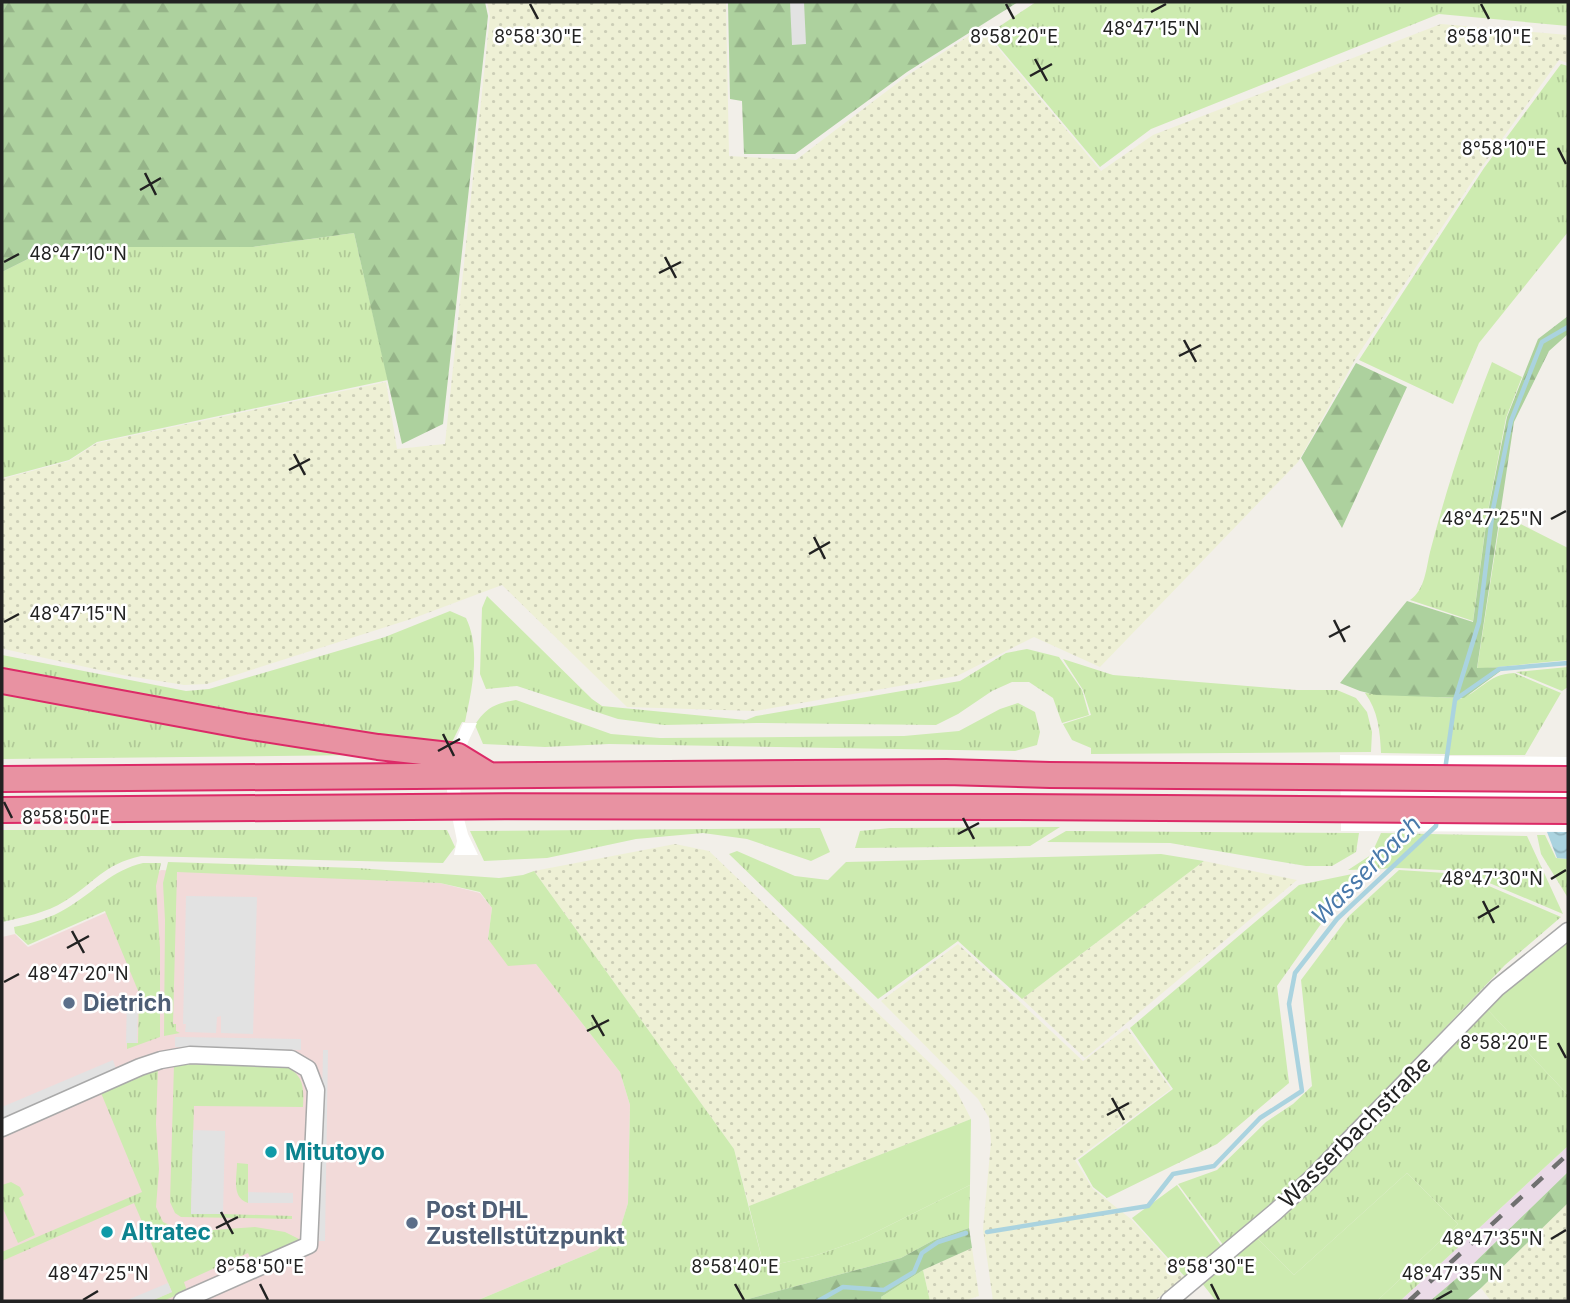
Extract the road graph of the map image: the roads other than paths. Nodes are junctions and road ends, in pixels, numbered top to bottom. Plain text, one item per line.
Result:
1 (2, 681) edge
2 (489, 776) junction
3 (2, 779) edge
4 (1568, 779) edge
5 (2, 810) edge
6 (1568, 811) edge
7 (1568, 931) edge
8 (2, 1128) edge
9 (182, 1301) edge
10 (1169, 1301) edge

1 - 2 highway
2 - 3 highway
2 - 4 highway
5 - 6 highway
7 - 10 street, Wasserbachstraße
8 - 9 street

